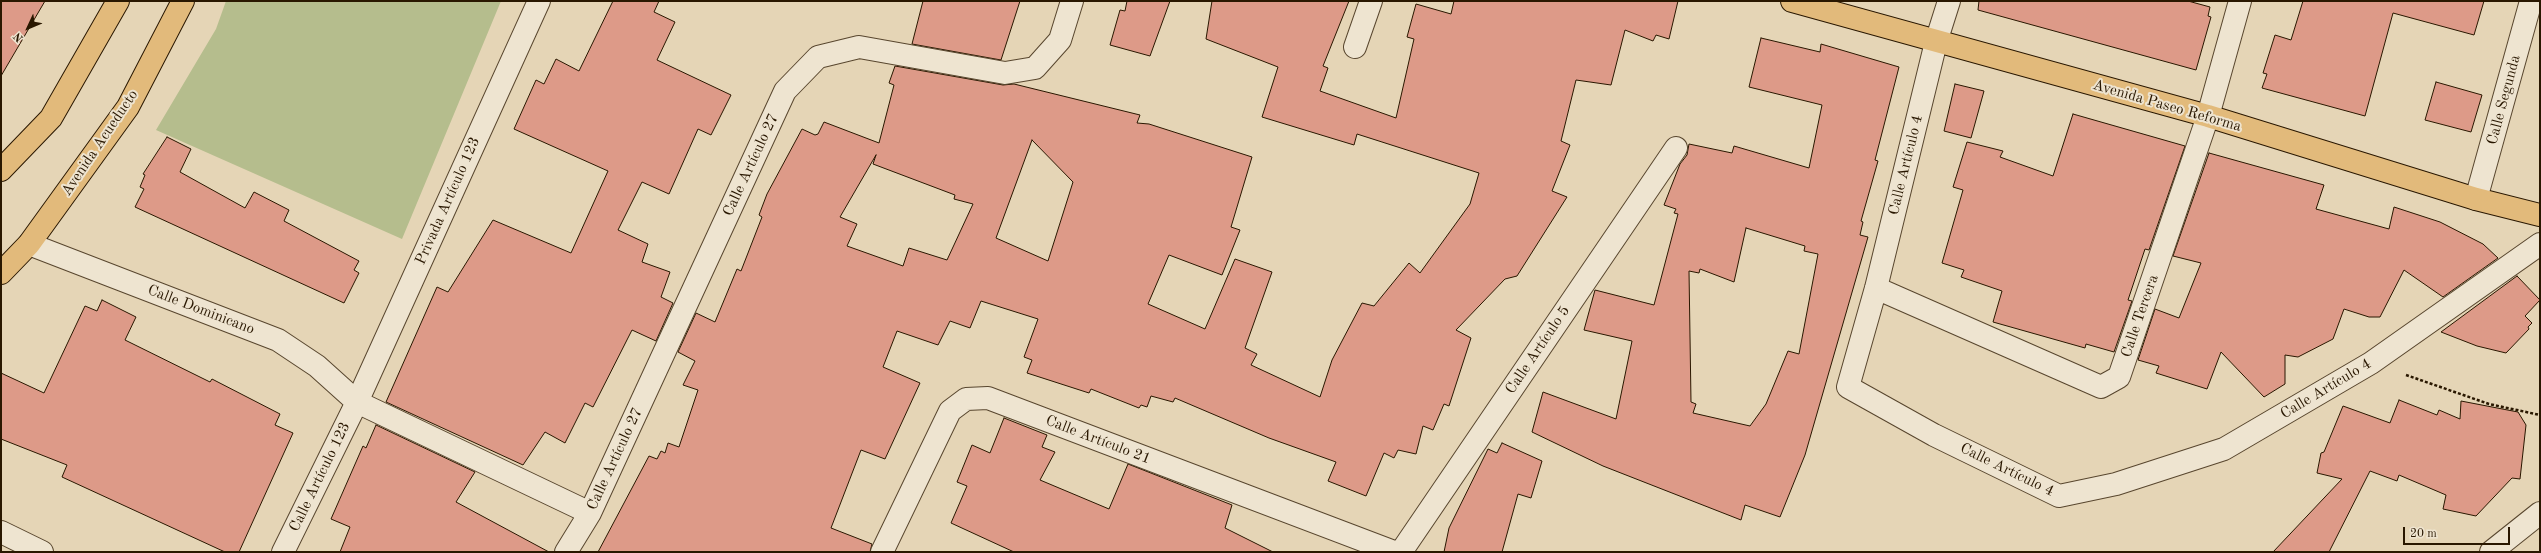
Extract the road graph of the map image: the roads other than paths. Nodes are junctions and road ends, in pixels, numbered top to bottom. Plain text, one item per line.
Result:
1 (118, 1) edge
2 (183, 1) edge
3 (539, 1) edge
4 (1072, 1) edge
5 (1371, 1) edge
6 (1792, 1) edge
7 (1949, 1) edge
8 (2240, 1) edge
9 (2531, 1) edge
10 (1936, 42) junction
11 (1355, 47) dead end
12 (2208, 116) junction
13 (1676, 148) dead end
14 (1, 170) edge
15 (2476, 199) junction
16 (2540, 216) edge
17 (29, 244) junction
18 (2540, 244) edge
19 (1, 273) edge
20 (1876, 288) junction
21 (357, 402) junction
22 (590, 513) junction
23 (2540, 513) edge
24 (1, 532) edge
25 (42, 552) edge
26 (283, 552) edge
27 (566, 552) edge
28 (882, 552) edge
29 (1394, 552) edge
30 (1401, 552) edge
31 (2490, 552) edge

1 - 14 main road
2 - 17 main road, Avenida Acueducto
3 - 21 street, Privada Artículo 123
4 - 22 street, Calle Artículo 27
5 - 11 street
6 - 10 main road, Avenida Paseo Reforma
7 - 10 street, Calle Artículo 4
8 - 12 street, Calle Tercera
9 - 15 street, Calle Segunda
10 - 12 main road, Avenida Paseo Reforma
10 - 20 street, Calle Artículo 4
12 - 15 main road, Avenida Paseo Reforma
12 - 20 street, Calle Tercera
13 - 30 street, Calle Artículo 5
15 - 16 main road, Avenida Paseo Reforma
17 - 19 main road, Avenida Acueducto
17 - 21 street, Calle Dominicano
18 - 20 street, Calle Artículo 4
21 - 22 street, Calle Dominicano
21 - 26 street, Calle Artículo 123
22 - 27 street, Calle Artículo 27
23 - 31 street
24 - 25 street
28 - 29 street, Calle Artículo 21

